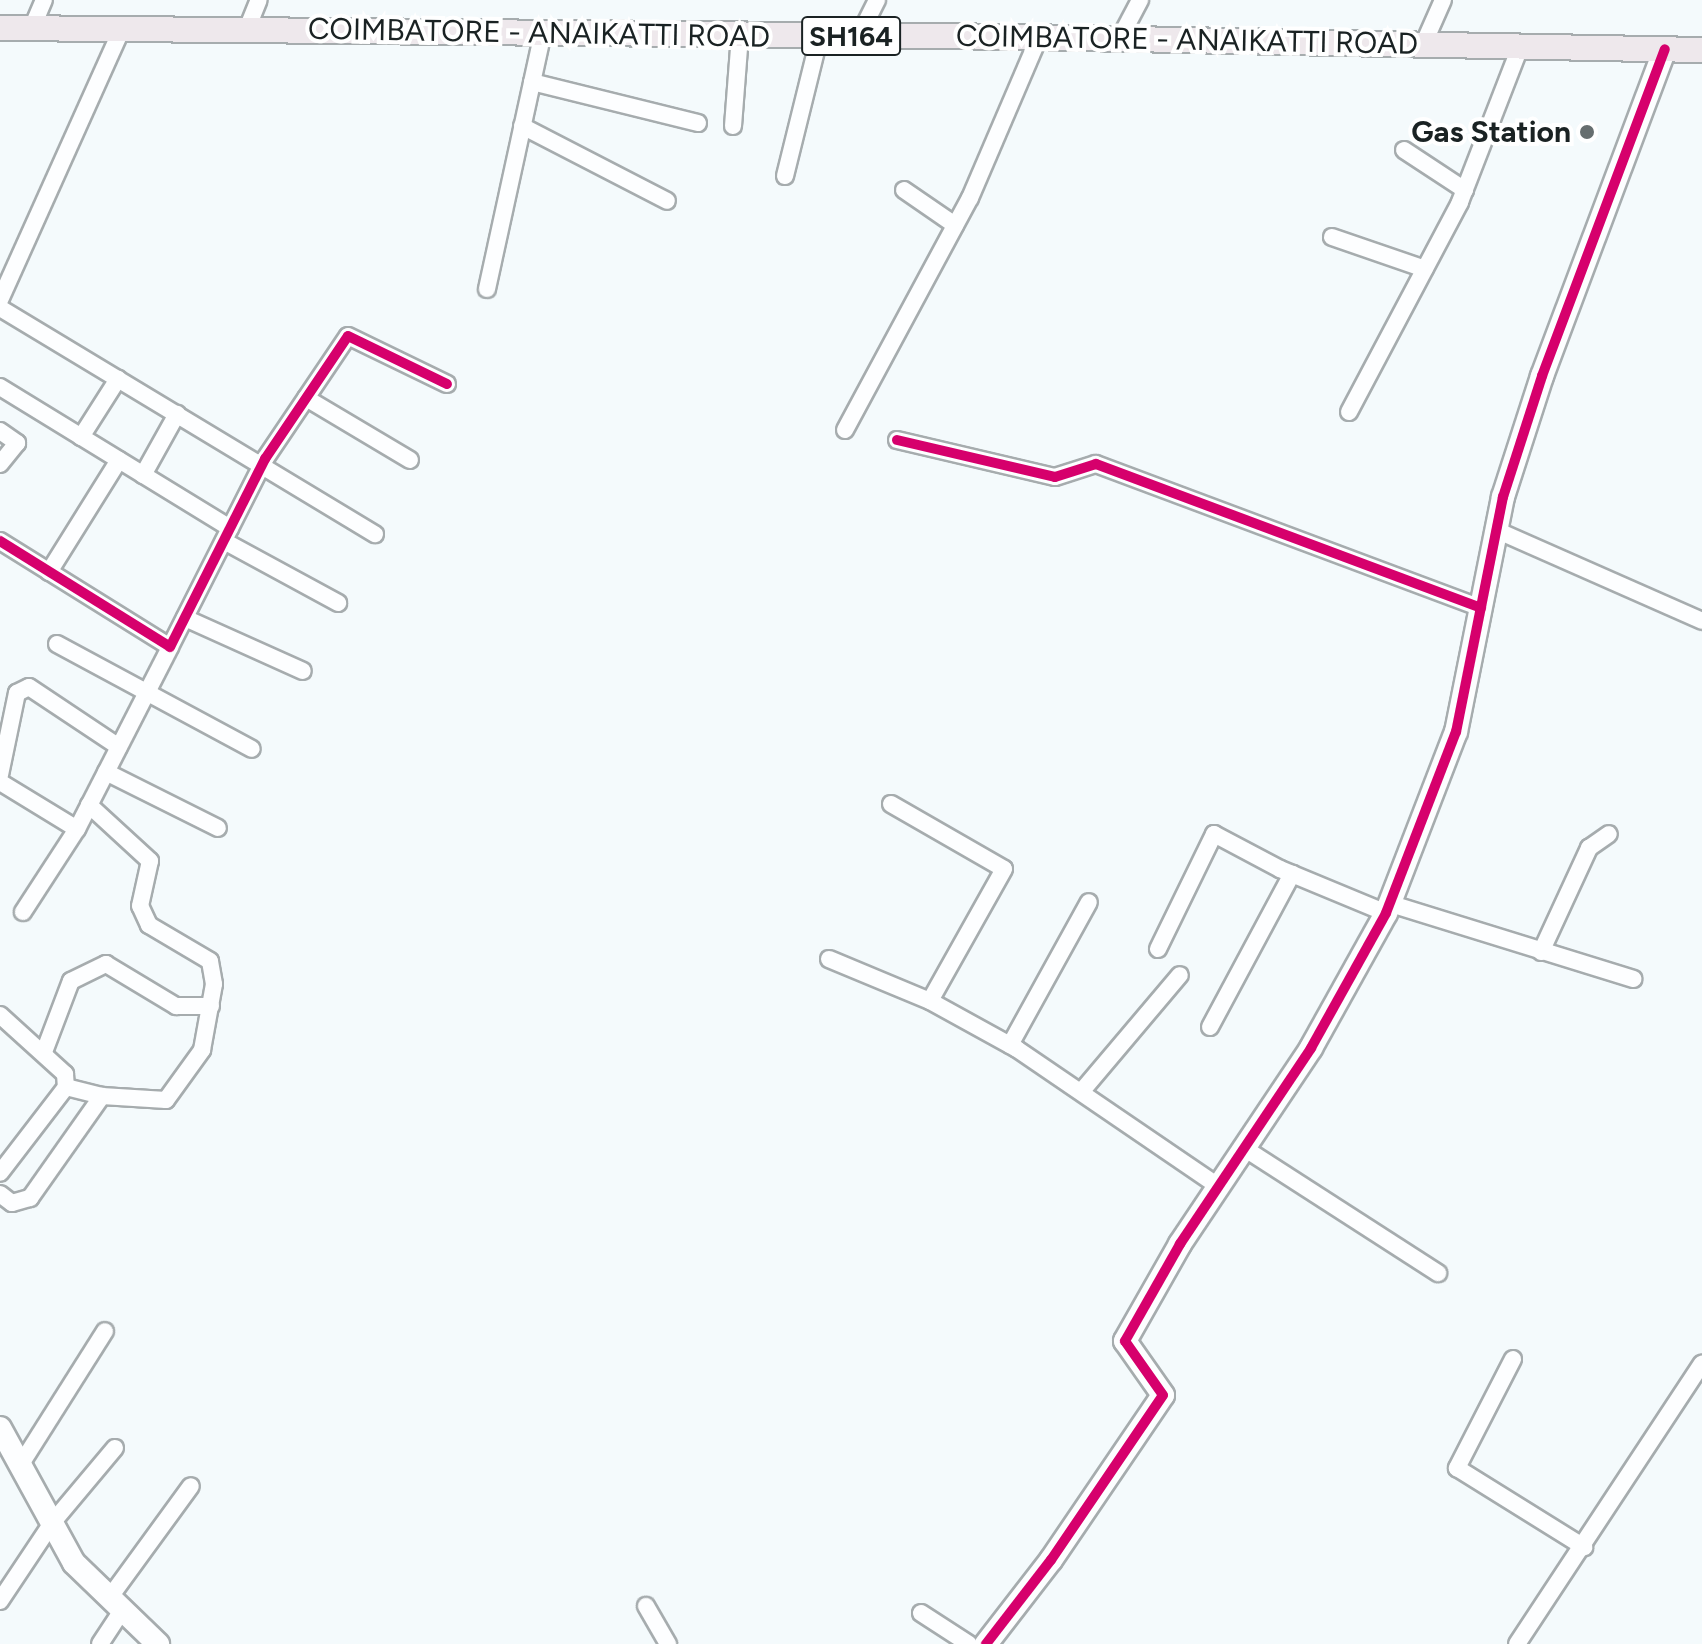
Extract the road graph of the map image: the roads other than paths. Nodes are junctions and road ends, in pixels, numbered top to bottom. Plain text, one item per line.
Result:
1 (44, 0) edge
2 (259, 0) edge
3 (877, 0) edge
4 (1140, 0) edge
5 (1443, 0) edge
6 (0, 28) edge
7 (32, 28) junction
8 (122, 29) junction
9 (247, 29) junction
10 (543, 33) junction
11 (740, 35) junction
12 (820, 35) junction
13 (859, 36) junction
14 (1039, 37) junction
15 (1120, 38) junction
16 (1424, 43) junction
17 (1521, 45) junction
18 (1665, 49) junction
19 (1702, 50) edge
20 (532, 82) junction
21 (698, 123) dead end
22 (522, 126) junction
23 (733, 126) dead end
24 (1404, 150) dead end
25 (785, 176) dead end
26 (904, 190) dead end
27 (1465, 190) junction
28 (667, 201) dead end
29 (955, 225) junction
30 (1332, 237) dead end
31 (1425, 269) junction
32 (487, 289) dead end
33 (0, 300) edge
34 (0, 308) edge
35 (118, 379) junction
36 (447, 384) dead end
37 (0, 387) edge
38 (306, 398) junction
39 (1349, 412) dead end
40 (177, 414) junction
41 (845, 430) dead end
42 (0, 431) edge
43 (81, 437) junction
44 (897, 440) dead end
45 (119, 460) junction
46 (410, 460) dead end
47 (0, 464) edge
48 (262, 464) junction
49 (143, 475) junction
50 (1496, 530) junction
51 (375, 534) dead end
52 (227, 535) junction
53 (0, 541) edge
54 (49, 572) junction
55 (338, 603) dead end
56 (1481, 608) junction
57 (185, 618) junction
58 (1702, 621) edge
59 (57, 644) dead end
60 (170, 647) junction
61 (303, 671) dead end
62 (146, 695) junction
63 (119, 747) junction
64 (252, 749) dead end
65 (106, 772) junction
66 (0, 775) edge
67 (0, 782) edge
68 (891, 804) dead end
69 (89, 805) junction
70 (218, 828) dead end
71 (77, 829) junction
72 (1609, 834) dead end
73 (1292, 874) junction
74 (1089, 902) dead end
75 (1387, 908) junction
76 (23, 912) dead end
77 (1158, 949) dead end
78 (1541, 952) junction
79 (829, 959) dead end
80 (1180, 975) dead end
81 (1633, 979) dead end
82 (930, 1001) junction
83 (211, 1006) junction
84 (0, 1015) edge
85 (1210, 1027) dead end
86 (1010, 1045) junction
87 (44, 1052) junction
88 (66, 1087) junction
89 (1081, 1092) junction
90 (102, 1096) junction
91 (1244, 1148) junction
92 (0, 1173) edge
93 (1218, 1186) junction
94 (0, 1194) edge
95 (1438, 1273) dead end
96 (105, 1331) dead end
97 (1513, 1359) dead end
98 (1702, 1363) edge
99 (0, 1428) edge
100 (115, 1448) dead end
101 (21, 1464) junction
102 (191, 1486) dead end
103 (52, 1523) junction
104 (1584, 1547) junction
105 (0, 1601) edge
106 (116, 1603) junction
107 (646, 1606) dead end
108 (921, 1613) dead end
109 (100, 1644) edge
110 (158, 1644) edge
111 (668, 1644) edge
112 (969, 1644) edge
113 (986, 1644) edge
114 (1517, 1644) edge

1 - 7 street
2 - 9 street
3 - 13 street
4 - 15 street
5 - 16 street
6 - 7 main road, COIMBATORE - ANAIKATTI ROAD / SH164
7 - 8 main road, COIMBATORE - ANAIKATTI ROAD / SH164
8 - 9 main road, COIMBATORE - ANAIKATTI ROAD / SH164
8 - 33 street
9 - 10 main road, COIMBATORE - ANAIKATTI ROAD / SH164
10 - 11 main road, COIMBATORE - ANAIKATTI ROAD / SH164
10 - 20 street
11 - 12 main road, COIMBATORE - ANAIKATTI ROAD / SH164
11 - 23 street
12 - 13 main road, COIMBATORE - ANAIKATTI ROAD / SH164
12 - 25 street
13 - 14 main road, COIMBATORE - ANAIKATTI ROAD / SH164
14 - 15 main road, COIMBATORE - ANAIKATTI ROAD / SH164
14 - 29 street
15 - 16 main road, COIMBATORE - ANAIKATTI ROAD / SH164
16 - 17 main road, COIMBATORE - ANAIKATTI ROAD / SH164
17 - 18 main road, COIMBATORE - ANAIKATTI ROAD / SH164
17 - 27 street
18 - 19 main road, COIMBATORE - ANAIKATTI ROAD / SH164
18 - 50 street
20 - 21 street
20 - 22 street
22 - 28 street
22 - 32 street
24 - 27 street
26 - 29 street
27 - 31 street
29 - 41 street
30 - 31 street
31 - 39 street
34 - 35 street
35 - 40 street
35 - 43 street
36 - 38 street
37 - 43 street
38 - 46 street
38 - 48 street
40 - 48 street
40 - 49 street
42 - 47 street
43 - 45 street
44 - 56 street
45 - 49 street
45 - 54 street
48 - 51 street
48 - 52 street
49 - 52 street
50 - 56 street
50 - 58 street
52 - 55 street
52 - 57 street
53 - 54 street
54 - 60 street
56 - 75 street
57 - 60 street
57 - 61 street
59 - 62 street
60 - 62 street
62 - 63 street
62 - 64 street
63 - 65 street
63 - 66 street
65 - 69 street
65 - 70 street
67 - 71 street
68 - 82 street
69 - 71 street
69 - 83 street
71 - 76 street
72 - 78 street
73 - 75 street
73 - 77 street
73 - 85 street
74 - 86 street
75 - 78 street
75 - 91 street
78 - 81 street
79 - 82 street
80 - 89 street
82 - 86 street
83 - 87 street
83 - 90 street
84 - 87 street
86 - 89 street
87 - 88 street
88 - 90 street
88 - 92 street
89 - 93 street
90 - 94 street
91 - 93 street
91 - 95 street
93 - 113 street
96 - 101 street
97 - 104 street
98 - 104 street
99 - 101 street
100 - 103 street
101 - 103 street
102 - 106 street
103 - 105 street
103 - 106 street
104 - 114 street
106 - 109 street
106 - 110 street
107 - 111 street
108 - 112 street

